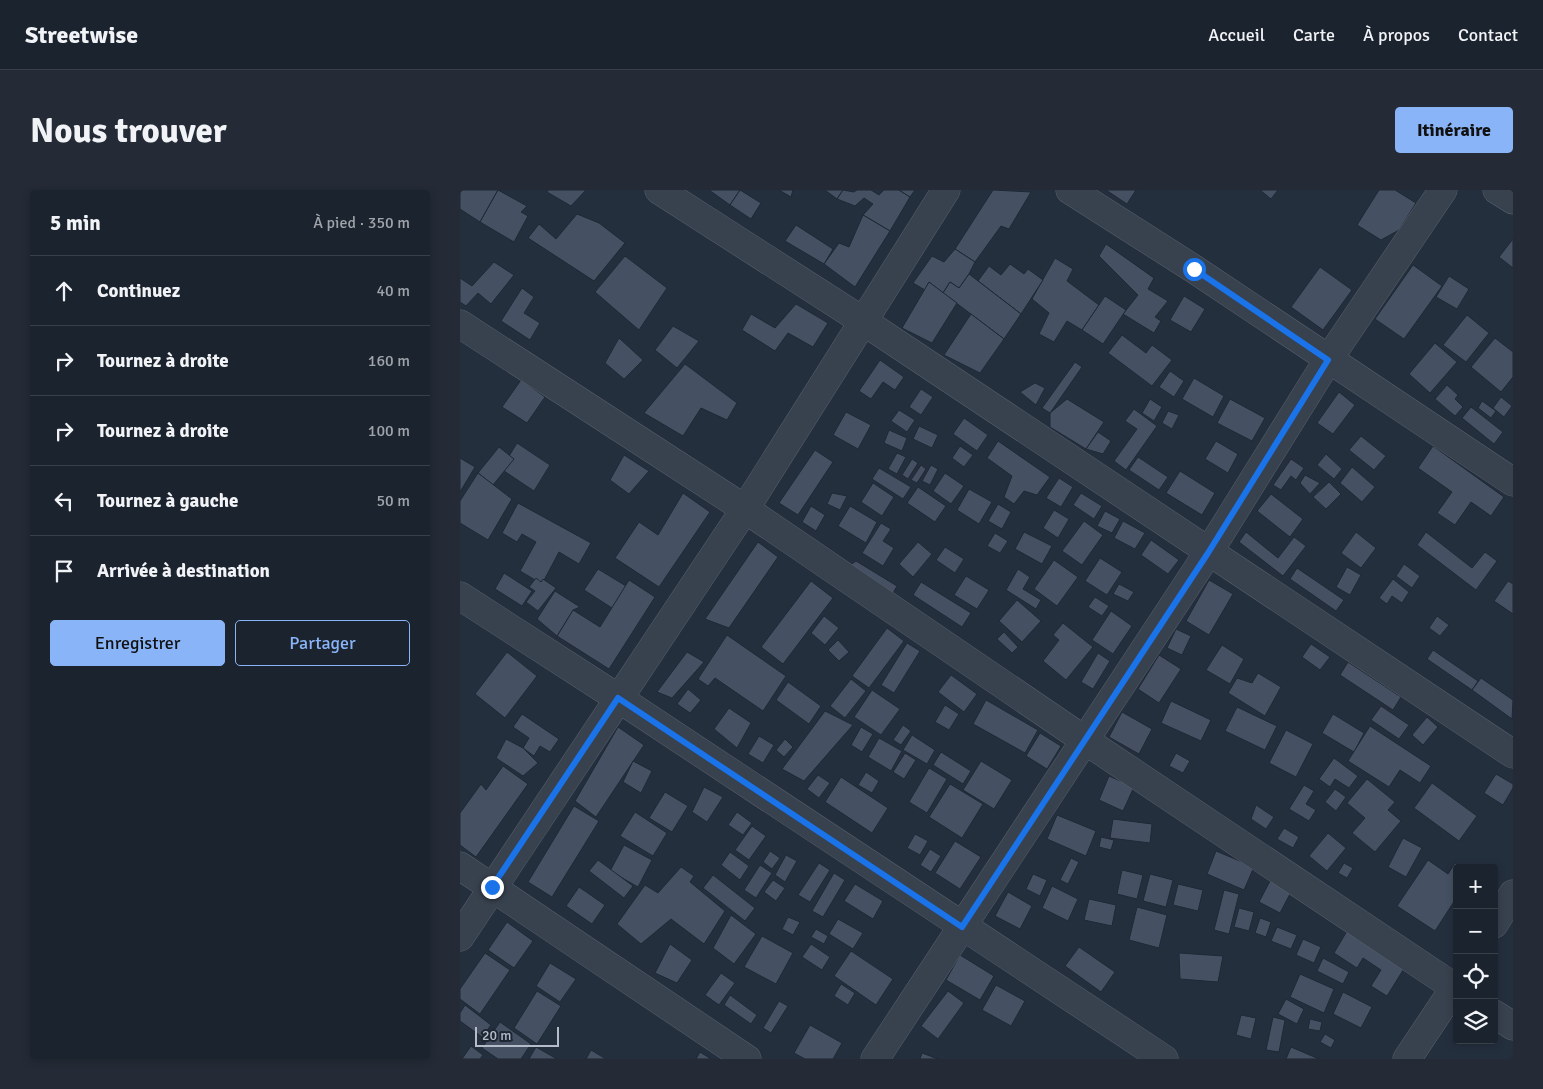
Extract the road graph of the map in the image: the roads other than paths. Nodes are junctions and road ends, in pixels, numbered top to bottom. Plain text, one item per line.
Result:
1 (659, 190) edge
2 (946, 190) edge
3 (1070, 190) edge
4 (1443, 190) edge
5 (1497, 190) edge
6 (1513, 200) edge
7 (863, 321) junction
8 (460, 324) edge
9 (1328, 360) junction
10 (1513, 482) edge
11 (745, 509) junction
12 (1208, 553) junction
13 (460, 596) edge
14 (618, 698) junction
15 (1086, 741) junction
16 (1513, 754) edge
17 (460, 866) edge
18 (492, 887) junction
19 (1513, 894) edge
20 (1498, 918) edge
21 (962, 927) junction
22 (460, 937) edge
23 (1453, 985) edge
24 (1453, 991) edge
25 (1498, 1017) edge
26 (1513, 1026) edge
27 (747, 1059) edge
28 (875, 1059) edge
29 (1164, 1059) edge
30 (1407, 1059) edge

1 - 7 street
2 - 7 street
3 - 9 street
4 - 9 street
5 - 6 street
7 - 11 street
7 - 12 street
8 - 11 street
9 - 10 street
9 - 12 street
11 - 14 street
11 - 15 street
12 - 15 street
12 - 16 street
13 - 14 street
14 - 18 street
14 - 21 street
15 - 21 street
15 - 23 street
17 - 18 street
18 - 22 street
18 - 27 street
19 - 20 street
21 - 28 street
21 - 29 street
24 - 30 street
25 - 26 street

